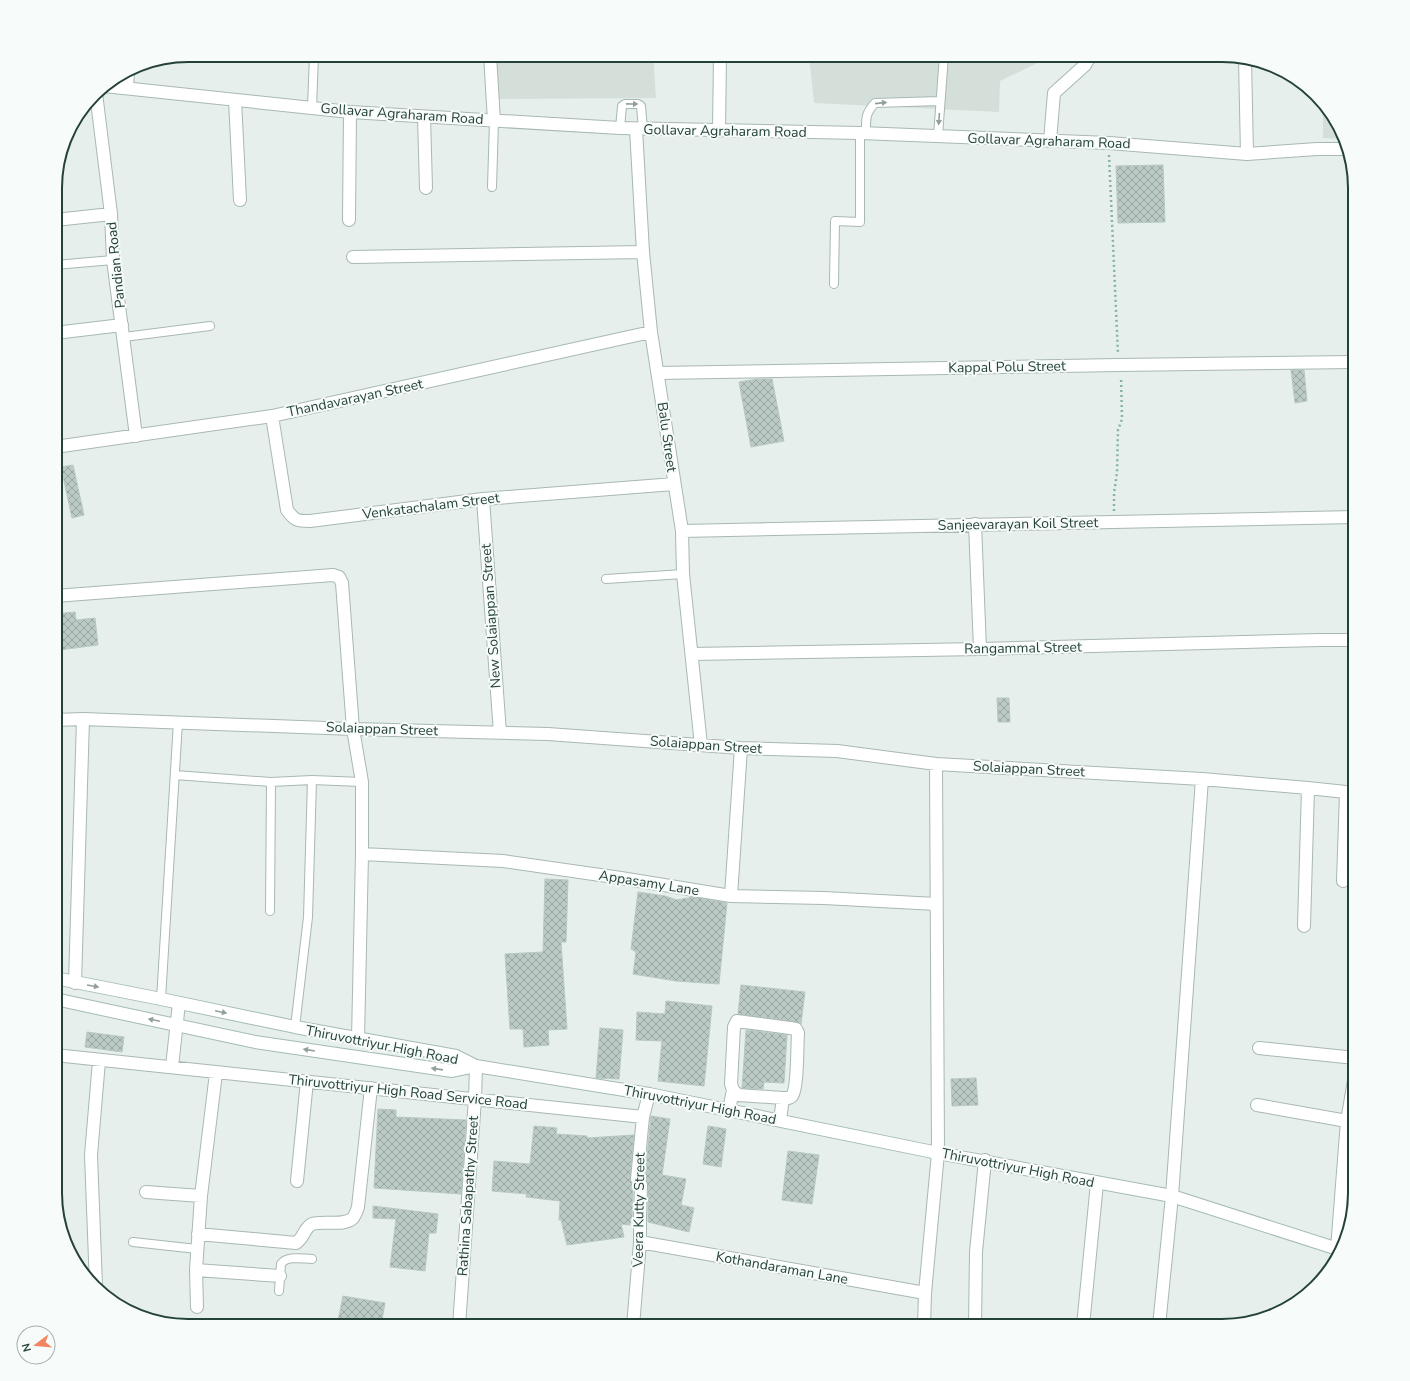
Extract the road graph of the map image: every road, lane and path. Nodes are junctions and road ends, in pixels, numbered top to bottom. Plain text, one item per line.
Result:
1 (314, 62) edge
2 (490, 62) edge
3 (720, 62) edge
4 (943, 62) edge
5 (1087, 62) edge
6 (1245, 64) edge
7 (128, 78) edge
8 (113, 87) edge
9 (127, 88) junction
10 (235, 100) junction
11 (97, 101) edge
12 (940, 101) junction
13 (312, 108) junction
14 (350, 112) junction
15 (424, 117) junction
16 (494, 121) junction
17 (620, 128) junction
18 (639, 129) junction
19 (719, 131) junction
20 (863, 133) junction
21 (938, 136) junction
22 (1050, 141) junction
23 (1109, 143) junction
24 (1342, 149) edge
25 (1247, 154) junction
26 (492, 187) dead end
27 (426, 188) dead end
28 (240, 200) dead end
29 (111, 214) junction
30 (62, 219) edge
31 (349, 220) dead end
32 (643, 252) junction
33 (353, 257) dead end
34 (113, 260) junction
35 (62, 264) edge
36 (834, 284) dead end
37 (210, 326) dead end
38 (123, 331) junction
39 (651, 332) junction
40 (62, 333) edge
41 (1348, 362) edge
42 (1119, 365) junction
43 (658, 373) junction
44 (272, 416) junction
45 (136, 436) junction
46 (62, 446) edge
47 (674, 484) junction
48 (483, 500) junction
49 (1348, 517) edge
50 (1114, 522) junction
51 (975, 524) junction
52 (682, 530) junction
53 (683, 574) junction
54 (606, 579) dead end
55 (62, 595) edge
56 (1348, 640) edge
57 (980, 649) junction
58 (692, 654) junction
59 (83, 719) junction
60 (62, 720) edge
61 (178, 722) junction
62 (353, 729) junction
63 (500, 733) junction
64 (701, 745) junction
65 (741, 748) junction
66 (936, 764) junction
67 (175, 775) junction
68 (1202, 779) junction
69 (312, 780) junction
70 (271, 782) junction
71 (362, 782) junction
72 (1308, 788) junction
73 (1348, 793) edge
74 (1348, 818) edge
75 (362, 854) junction
76 (1343, 881) dead end
77 (731, 896) junction
78 (936, 904) junction
79 (270, 911) dead end
80 (1304, 926) dead end
81 (62, 980) edge
82 (75, 983) junction
83 (161, 999) junction
84 (62, 1000) edge
85 (179, 1003) junction
86 (177, 1025) junction
87 (295, 1028) junction
88 (358, 1039) junction
89 (1259, 1048) dead end
90 (62, 1056) edge
91 (1348, 1057) edge
92 (99, 1061) junction
93 (476, 1066) junction
94 (172, 1067) junction
95 (216, 1073) junction
96 (307, 1081) junction
97 (371, 1088) junction
98 (733, 1090) junction
99 (649, 1094) junction
100 (783, 1098) junction
101 (475, 1099) junction
102 (1257, 1105) dead end
103 (729, 1110) junction
104 (1348, 1115) edge
105 (644, 1117) junction
106 (780, 1120) junction
107 (1347, 1121) junction
108 (938, 1152) junction
109 (985, 1160) junction
110 (297, 1182) dead end
111 (1098, 1183) junction
112 (146, 1192) dead end
113 (200, 1196) junction
114 (1172, 1196) junction
115 (198, 1234) junction
116 (1340, 1237) edge
117 (133, 1242) dead end
118 (640, 1242) junction
119 (1335, 1248) edge
120 (197, 1250) junction
121 (312, 1259) dead end
122 (196, 1270) junction
123 (280, 1276) junction
124 (96, 1279) edge
125 (279, 1291) dead end
126 (925, 1293) junction
127 (197, 1307) dead end
128 (459, 1319) edge
129 (634, 1319) edge
130 (924, 1319) edge
131 (975, 1319) edge
132 (1083, 1319) edge
133 (1160, 1319) edge

1 - 13 lane
2 - 16 street
3 - 19 street
4 - 12 lane
5 - 22 street
6 - 25 street
7 - 9 street
8 - 9 street, Gollavar Agraharam Road
9 - 10 street, Gollavar Agraharam Road
10 - 13 street, Gollavar Agraharam Road
10 - 28 street
11 - 29 street, Pandian Road
20 -> 12 lane
12 -> 21 lane
13 - 14 street, Gollavar Agraharam Road
14 - 15 street, Gollavar Agraharam Road
14 - 31 street
15 - 16 street, Gollavar Agraharam Road
15 - 27 street
16 - 17 street, Gollavar Agraharam Road
16 - 26 lane
17 - 18 street, Gollavar Agraharam Road
17 -> 18 lane
18 - 19 street, Gollavar Agraharam Road
18 - 32 street, Balu Street
19 - 20 street, Gollavar Agraharam Road
20 - 21 street, Gollavar Agraharam Road
20 - 36 lane
21 - 22 street, Gollavar Agraharam Road
22 - 23 street, Gollavar Agraharam Road
23 - 25 street, Gollavar Agraharam Road
23 - 42 path
24 - 25 street, Gollavar Agraharam Road
29 - 30 street
29 - 34 street, Pandian Road
32 - 33 street
32 - 39 street, Balu Street
34 - 35 lane
34 - 38 street, Pandian Road
37 - 38 lane
38 - 40 street
38 - 45 street, Pandian Road
39 - 43 street, Balu Street
39 - 44 street, Thandavarayan Street
41 - 42 street, Kappal Polu Street
42 - 43 street, Kappal Polu Street
42 - 50 path
43 - 47 street, Balu Street
44 - 45 street, Thandavarayan Street
44 - 48 street, Venkatachalam Street
45 - 46 street, Thandavarayan Street
47 - 48 street, Venkatachalam Street
47 - 52 street, Balu Street
48 - 63 street, New Solaiappan Street
49 - 50 street, Sanjeevarayan Koil Street
50 - 51 street, Sanjeevarayan Koil Street
51 - 52 street, Sanjeevarayan Koil Street
51 - 57 street
52 - 53 street, Balu Street
53 - 54 lane
53 - 58 street, Balu Street
55 - 62 street
56 - 57 street, Rangammal Street
57 - 58 street, Rangammal Street
58 - 64 street, Balu Street
59 - 60 street, Solaiappan Street
59 - 61 street, Solaiappan Street
59 - 82 street
61 - 62 street, Solaiappan Street
61 - 67 lane
62 - 63 street, Solaiappan Street
62 - 71 street
63 - 64 street, Solaiappan Street
64 - 65 street, Solaiappan Street
65 - 66 street, Solaiappan Street
65 - 77 street
66 - 68 street, Solaiappan Street
66 - 78 street
67 - 70 lane
67 - 83 lane
68 - 72 street, Solaiappan Street
68 - 114 street
69 - 70 lane
69 - 71 lane
69 - 87 lane
70 - 79 lane
71 - 75 street
72 - 73 street, Solaiappan Street
72 - 80 street
74 - 76 street
75 - 77 street, Appasamy Lane
75 - 88 street
77 - 78 street, Appasamy Lane
78 - 108 street
81 - 82 street, Thiruvottriyur High Road
82 -> 83 street, Thiruvottriyur High Road
83 - 85 street, Thiruvottriyur High Road
86 -> 84 street
85 - 86 street
85 -> 87 street, Thiruvottriyur High Road
93 -> 86 street
86 - 94 street
87 - 88 street, Thiruvottriyur High Road
88 - 93 street, Thiruvottriyur High Road
89 - 91 street
90 - 92 street, Thiruvottriyur High Road Service Road
92 - 94 street, Thiruvottriyur High Road Service Road
92 - 124 street
93 - 99 street, Thiruvottriyur High Road
93 - 101 street, Rathina Sabapathy Street
94 - 95 street, Thiruvottriyur High Road Service Road
95 - 96 street, Thiruvottriyur High Road Service Road
95 - 113 street
96 - 97 street, Thiruvottriyur High Road Service Road
96 - 110 street
97 - 101 street, Thiruvottriyur High Road Service Road
97 - 115 street
98 - 100 street
98 - 100 street
98 - 103 street
99 - 103 street, Thiruvottriyur High Road
99 - 105 street, Veera Kutty Street
100 - 106 street
101 - 105 street, Thiruvottriyur High Road Service Road
101 - 128 street, Rathina Sabapathy Street
102 - 107 street
103 - 106 street, Thiruvottriyur High Road
104 - 107 street
105 - 118 street, Veera Kutty Street
106 - 108 street, Thiruvottriyur High Road
107 - 116 street
108 - 109 street, Thiruvottriyur High Road
108 - 126 street
109 - 111 street, Thiruvottriyur High Road
109 - 131 street
111 - 114 street, Thiruvottriyur High Road
111 - 132 street
112 - 113 street
113 - 115 street
114 - 119 street, Thiruvottriyur High Road
114 - 133 street
115 - 120 street
117 - 120 lane
118 - 126 street, Kothandaraman Lane
118 - 129 street, Veera Kutty Street
120 - 122 street
121 - 123 lane
122 - 123 street
122 - 127 street
123 - 125 lane
126 - 130 street

